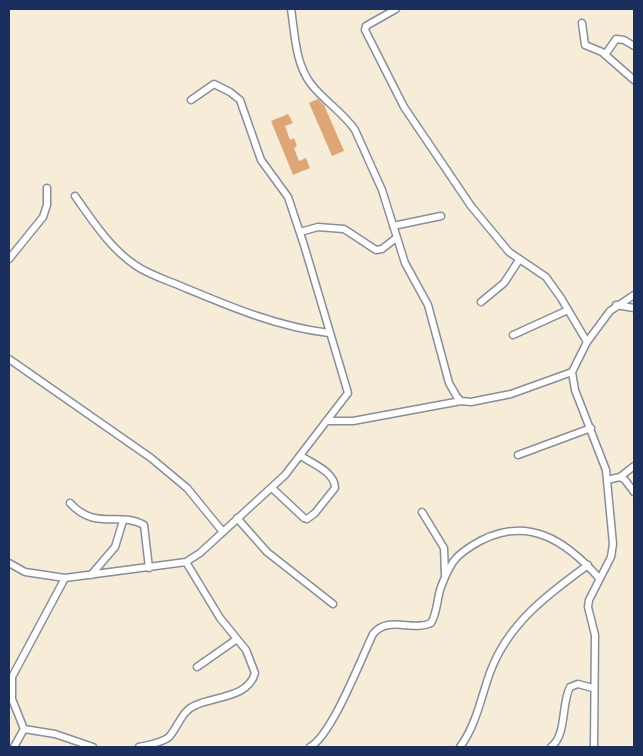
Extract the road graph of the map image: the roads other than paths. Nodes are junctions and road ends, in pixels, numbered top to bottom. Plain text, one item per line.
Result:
1 (290, 9) edge
2 (396, 9) edge
3 (582, 23) dead end
4 (634, 46) edge
5 (605, 55) junction
6 (634, 80) edge
7 (191, 100) dead end
8 (47, 188) dead end
9 (75, 196) dead end
10 (441, 216) dead end
11 (393, 226) junction
12 (300, 232) junction
13 (396, 238) junction
14 (9, 260) edge
15 (519, 260) junction
16 (634, 295) edge
17 (481, 302) dead end
18 (616, 305) junction
19 (634, 308) edge
20 (568, 310) junction
21 (329, 333) junction
22 (513, 335) dead end
23 (587, 342) junction
24 (9, 359) edge
25 (572, 372) junction
26 (461, 401) junction
27 (328, 422) junction
28 (591, 428) junction
29 (518, 455) dead end
30 (300, 456) junction
31 (634, 466) edge
32 (620, 477) junction
33 (607, 480) junction
34 (272, 488) junction
35 (634, 492) edge
36 (70, 503) dead end
37 (422, 512) dead end
38 (237, 518) junction
39 (123, 521) junction
40 (223, 532) junction
41 (445, 552) junction
42 (456, 557) junction
43 (186, 562) junction
44 (9, 563) edge
45 (588, 565) junction
46 (149, 568) junction
47 (91, 575) junction
48 (66, 578) junction
49 (600, 578) junction
50 (445, 579) junction
51 (333, 604) dead end
52 (237, 639) junction
53 (197, 667) dead end
54 (593, 688) junction
55 (24, 729) junction
56 (14, 747) edge
57 (93, 747) edge
58 (139, 747) edge
59 (310, 747) edge
60 (460, 747) edge
61 (551, 747) edge
62 (594, 747) edge

1 - 11 street
2 - 15 street
3 - 5 street
4 - 5 street
5 - 6 street
7 - 12 street
8 - 14 street
9 - 21 street
10 - 11 street
11 - 13 street
12 - 13 street
12 - 21 street
13 - 26 street
15 - 17 street
15 - 20 street
16 - 18 street
18 - 19 street
18 - 23 street
20 - 22 street
20 - 23 street
21 - 27 street
23 - 25 street
24 - 40 street
25 - 26 street
25 - 28 street
26 - 27 street
27 - 30 street
28 - 29 street
28 - 33 street
30 - 34 street
30 - 34 street
31 - 32 street
32 - 33 street
32 - 35 street
33 - 49 street
34 - 38 street
36 - 39 street
37 - 41 street
38 - 40 street
38 - 51 street
39 - 46 street
39 - 47 street
40 - 43 street
41 - 42 street
41 - 50 street
42 - 45 street
42 - 50 street
43 - 46 street
43 - 52 street
44 - 48 street
45 - 49 street
45 - 60 street
46 - 47 street
47 - 48 street
48 - 55 street
49 - 54 street
50 - 59 street
52 - 53 street
52 - 58 street
54 - 61 street
54 - 62 street
55 - 56 street
55 - 57 street

